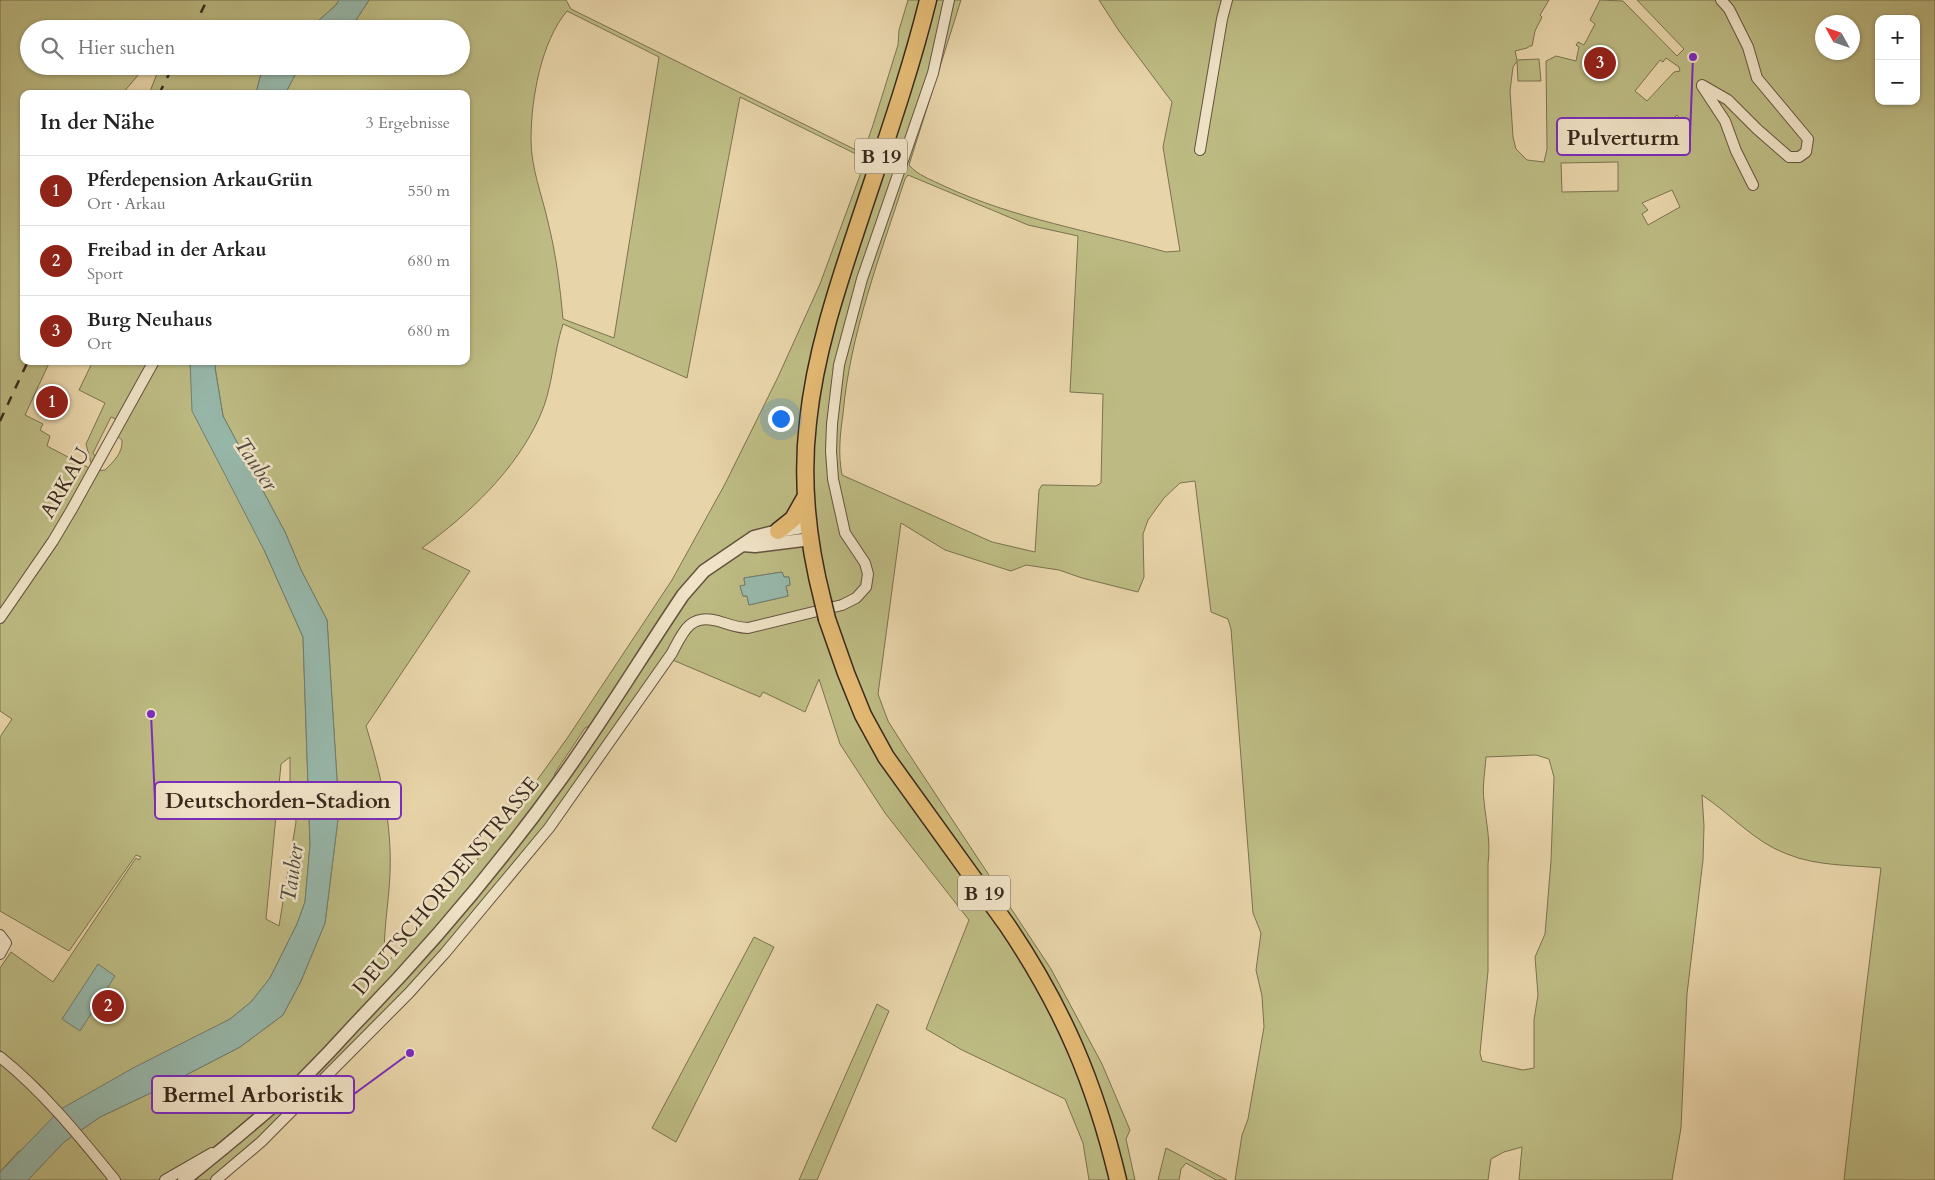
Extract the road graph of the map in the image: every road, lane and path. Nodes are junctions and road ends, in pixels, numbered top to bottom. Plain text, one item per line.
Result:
1 (928, 0) edge
2 (949, 0) edge
3 (1227, 0) edge
4 (1721, 0) edge
5 (1200, 150) dead end
6 (1753, 185) dead end
7 (152, 365) edge
8 (806, 496) junction
9 (778, 531) junction
10 (810, 532) junction
11 (743, 545) junction
12 (0, 618) edge
13 (0, 935) edge
14 (0, 954) edge
15 (0, 1057) edge
16 (225, 1148) junction
17 (107, 1171) junction
18 (115, 1180) edge
19 (121, 1180) edge
20 (165, 1180) edge
21 (184, 1180) edge
22 (193, 1180) edge
23 (216, 1180) edge
24 (1118, 1180) edge

1 - 8 main road, B 19
2 - 23 street
3 - 5 street
4 - 6 street
7 - 12 street, ARKAU
8 - 9 main road
8 - 10 main road, B 19
9 - 10 street, DEUTSCHORDENSTRASSE
9 - 11 street, DEUTSCHORDENSTRASSE
10 - 11 street
10 - 24 main road, B 19, bridge
11 - 16 street, DEUTSCHORDENSTRASSE
13 - 14 street
15 - 17 street
16 - 20 street
16 - 21 street, DEUTSCHORDENSTRASSE
16 - 22 street
17 - 18 street
17 - 19 street

